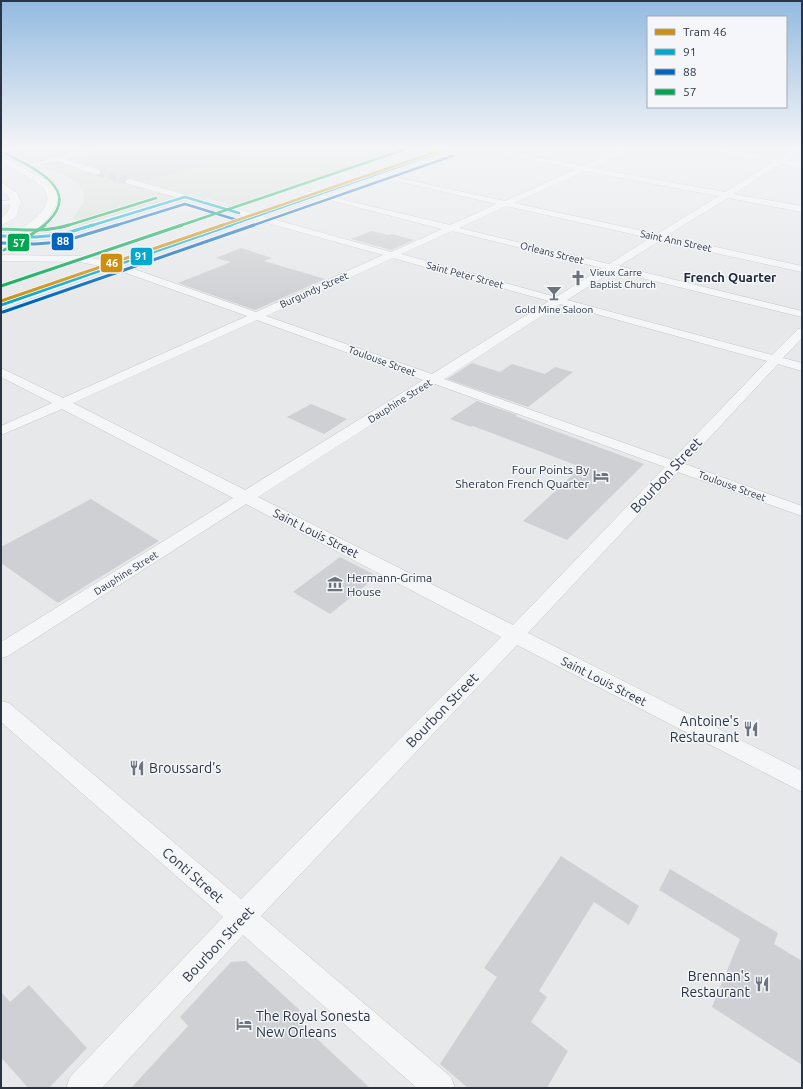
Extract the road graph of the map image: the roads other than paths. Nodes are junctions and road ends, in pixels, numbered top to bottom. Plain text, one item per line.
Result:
1 (53, 200) edge
2 (176, 200) edge
3 (195, 200) edge
4 (279, 200) edge
5 (305, 200) edge
6 (332, 200) edge
7 (487, 200) edge
8 (515, 200) edge
9 (720, 200) edge
10 (753, 200) edge
11 (16, 202) joint
12 (1, 203) edge
13 (506, 204) junction
14 (802, 209) edge
15 (239, 213) junction
16 (254, 217) junction
17 (3, 222) edge
18 (28, 229) junction
19 (452, 229) junction
20 (1, 236) edge
21 (16, 237) junction
22 (660, 237) junction
23 (1, 244) edge
24 (392, 255) junction
25 (1, 258) edge
26 (98, 261) junction
27 (114, 265) junction
28 (612, 268) junction
29 (802, 268) edge
30 (1, 293) edge
31 (560, 300) junction
32 (1, 305) edge
33 (802, 314) edge
34 (256, 316) junction
35 (802, 331) edge
36 (775, 359) junction
37 (802, 367) edge
38 (1, 372) edge
39 (434, 380) junction
40 (62, 404) junction
41 (1, 432) edge
42 (674, 466) junction
43 (246, 498) junction
44 (802, 511) edge
45 (515, 635) junction
46 (1, 651) edge
47 (1, 709) edge
48 (802, 782) edge
49 (242, 917) junction
50 (81, 1088) edge
51 (440, 1088) edge

1 - 18 main road
2 - 21 street
3 - 15 street, Saint Peter Street
4 - 15 main road
5 - 16 main road
6 - 19 street, Orleans Street
7 - 13 street, Saint Ann Street
8 - 13 street, Burgundy Street
9 - 22 street, Dauphine Street
10 - 14 street
11 - 12 street
11 - 17 main road
13 - 19 street, Burgundy Street
13 - 22 street, Saint Ann Street
15 - 16 street, Saint Peter Street
15 - 26 main road
16 - 24 street, Saint Peter Street
16 - 27 main road
17 - 18 main road
18 - 21 main road
19 - 24 street, Burgundy Street
19 - 28 street, Orleans Street
20 - 21 street
21 - 23 main road
22 - 28 street, Dauphine Street
22 - 29 street, Saint Ann Street
24 - 31 street, Saint Peter Street
24 - 34 street, Burgundy Street
25 - 26 street, Toulouse Street
26 - 27 street, Toulouse Street
26 - 30 main road
27 - 32 main road
27 - 34 street, Toulouse Street
28 - 31 street, Dauphine Street
28 - 33 street, Orleans Street
31 - 36 street, Saint Peter Street
31 - 39 street, Dauphine Street
34 - 39 street, Toulouse Street
34 - 40 street, Burgundy Street
35 - 36 street, Bourbon Street
36 - 37 street, Saint Peter Street
36 - 42 street, Bourbon Street
38 - 40 street, Saint Louis Street
39 - 42 street, Toulouse Street
39 - 43 street, Dauphine Street
40 - 41 street, Burgundy Street
40 - 43 street, Saint Louis Street
42 - 44 street, Toulouse Street
42 - 45 street, Bourbon Street
43 - 45 street, Saint Louis Street
43 - 46 street, Dauphine Street
45 - 48 street, Saint Louis Street
45 - 49 street, Bourbon Street
47 - 49 street, Conti Street
49 - 50 street, Bourbon Street
49 - 51 street, Conti Street

